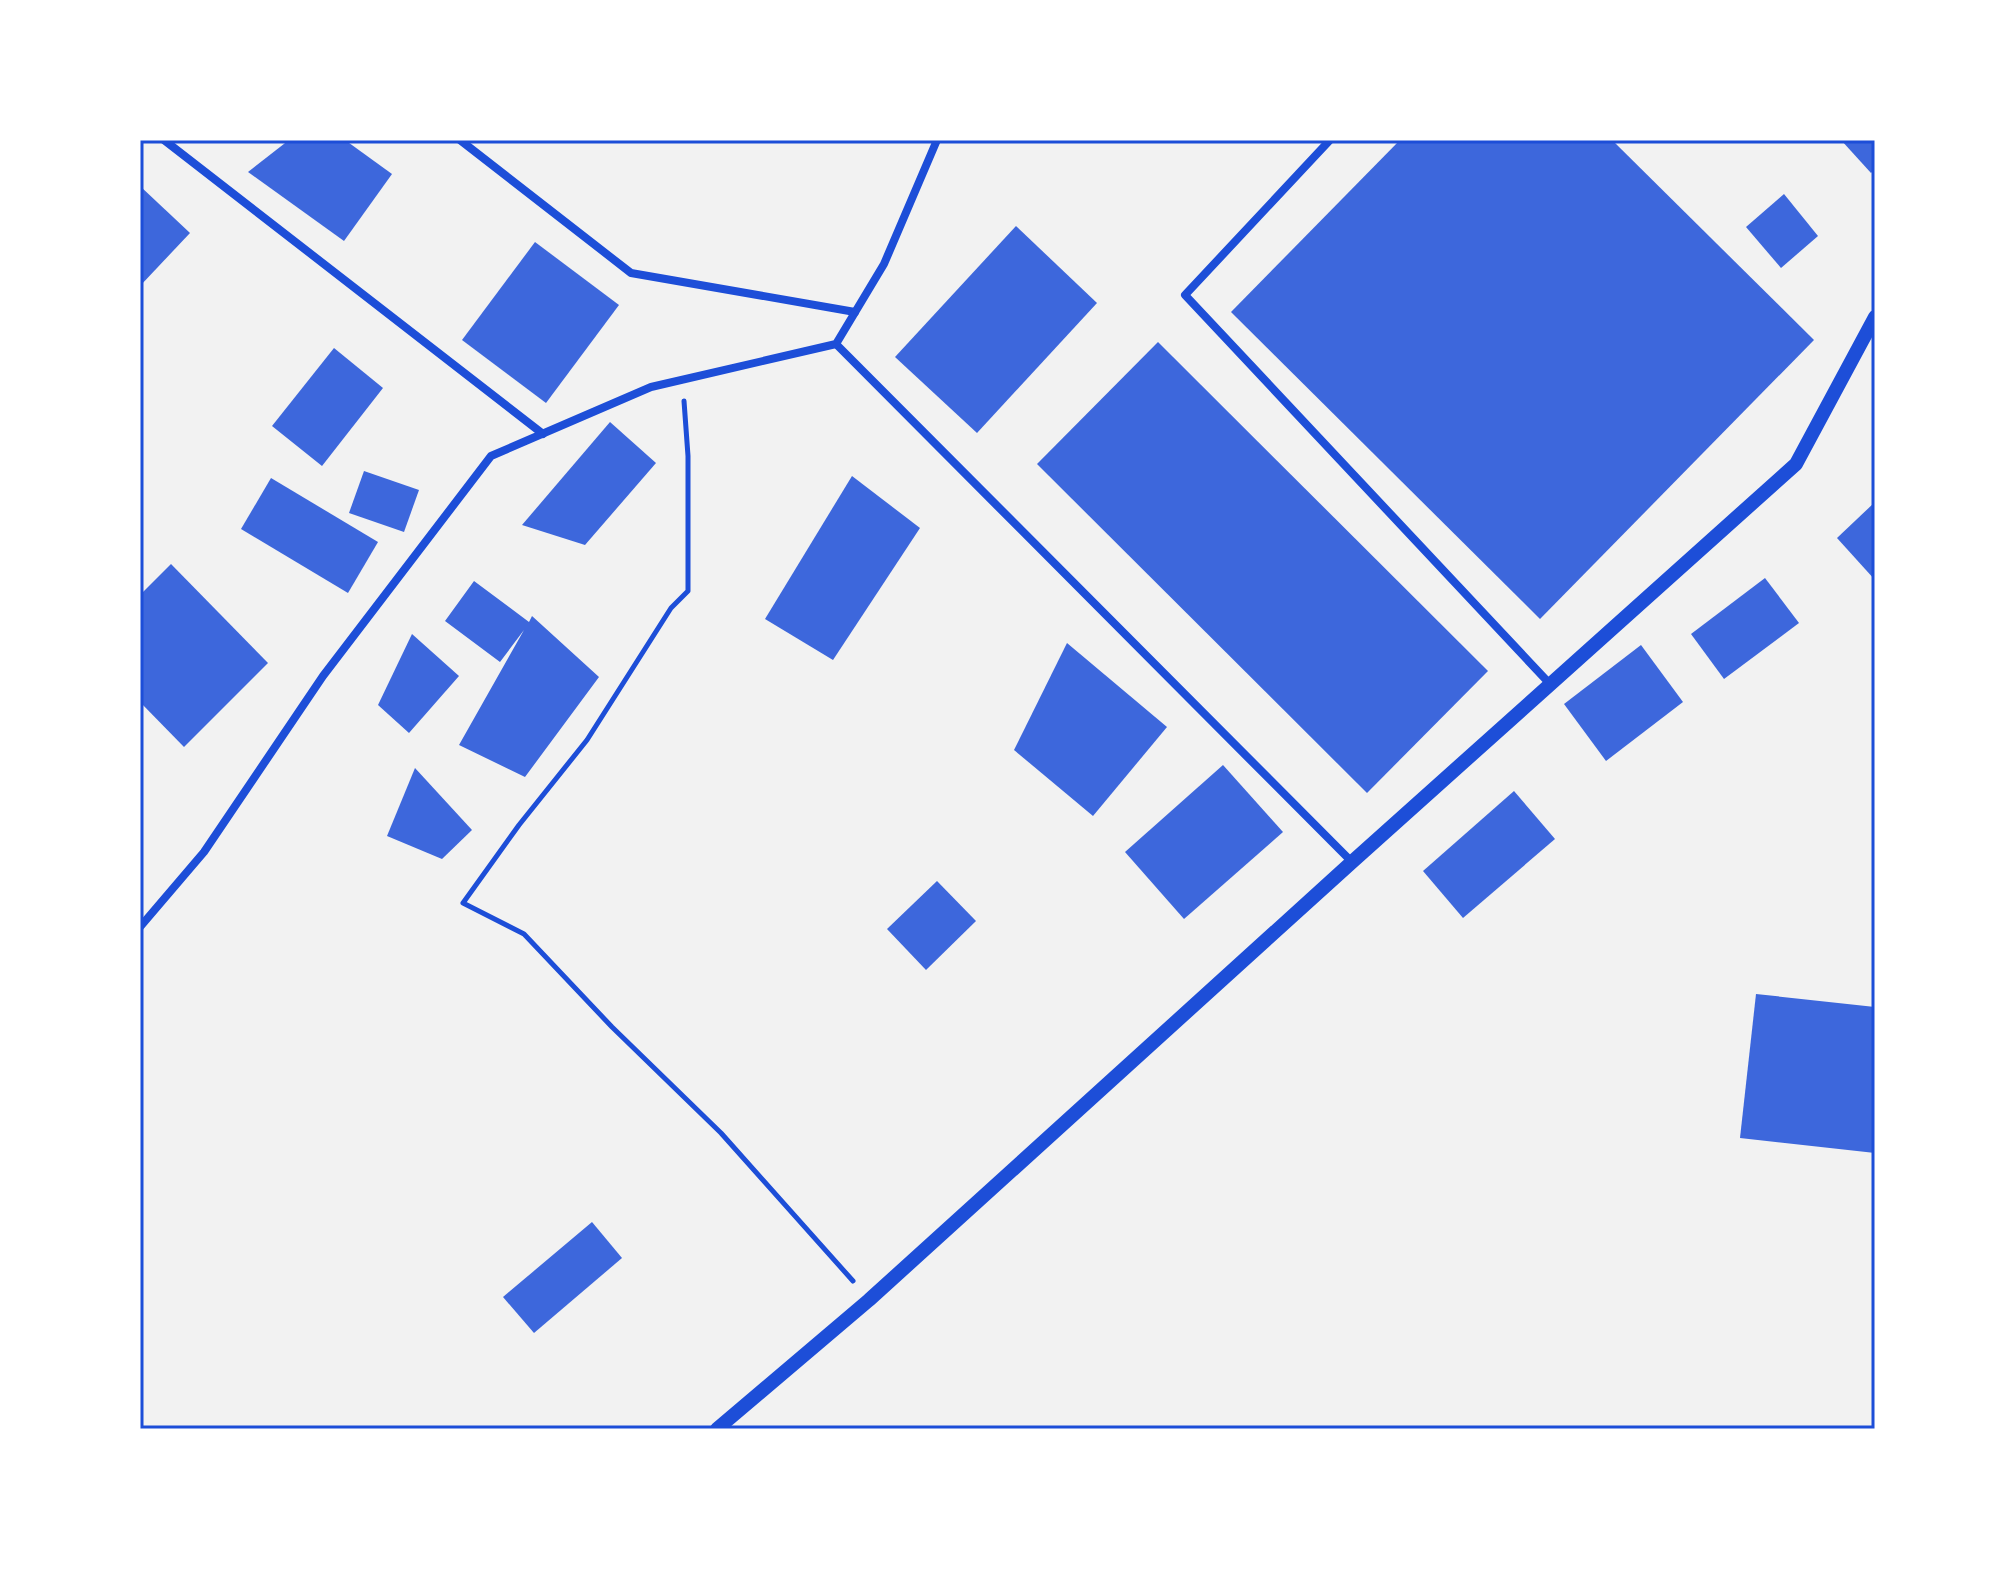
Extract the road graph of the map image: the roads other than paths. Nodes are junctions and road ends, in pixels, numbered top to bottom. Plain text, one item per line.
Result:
1 (164, 140) edge
2 (460, 140) edge
3 (937, 140) edge
4 (1330, 140) edge
5 (855, 312) junction
6 (1875, 317) edge
7 (836, 344) junction
8 (543, 434) junction
9 (1550, 684) junction
10 (1352, 862) junction
11 (140, 927) edge
12 (717, 1429) edge

1 - 8 street
2 - 5 street
3 - 5 street
4 - 9 street
5 - 7 street
6 - 9 street
7 - 8 street
7 - 10 street
8 - 11 street
9 - 10 street
10 - 12 street

